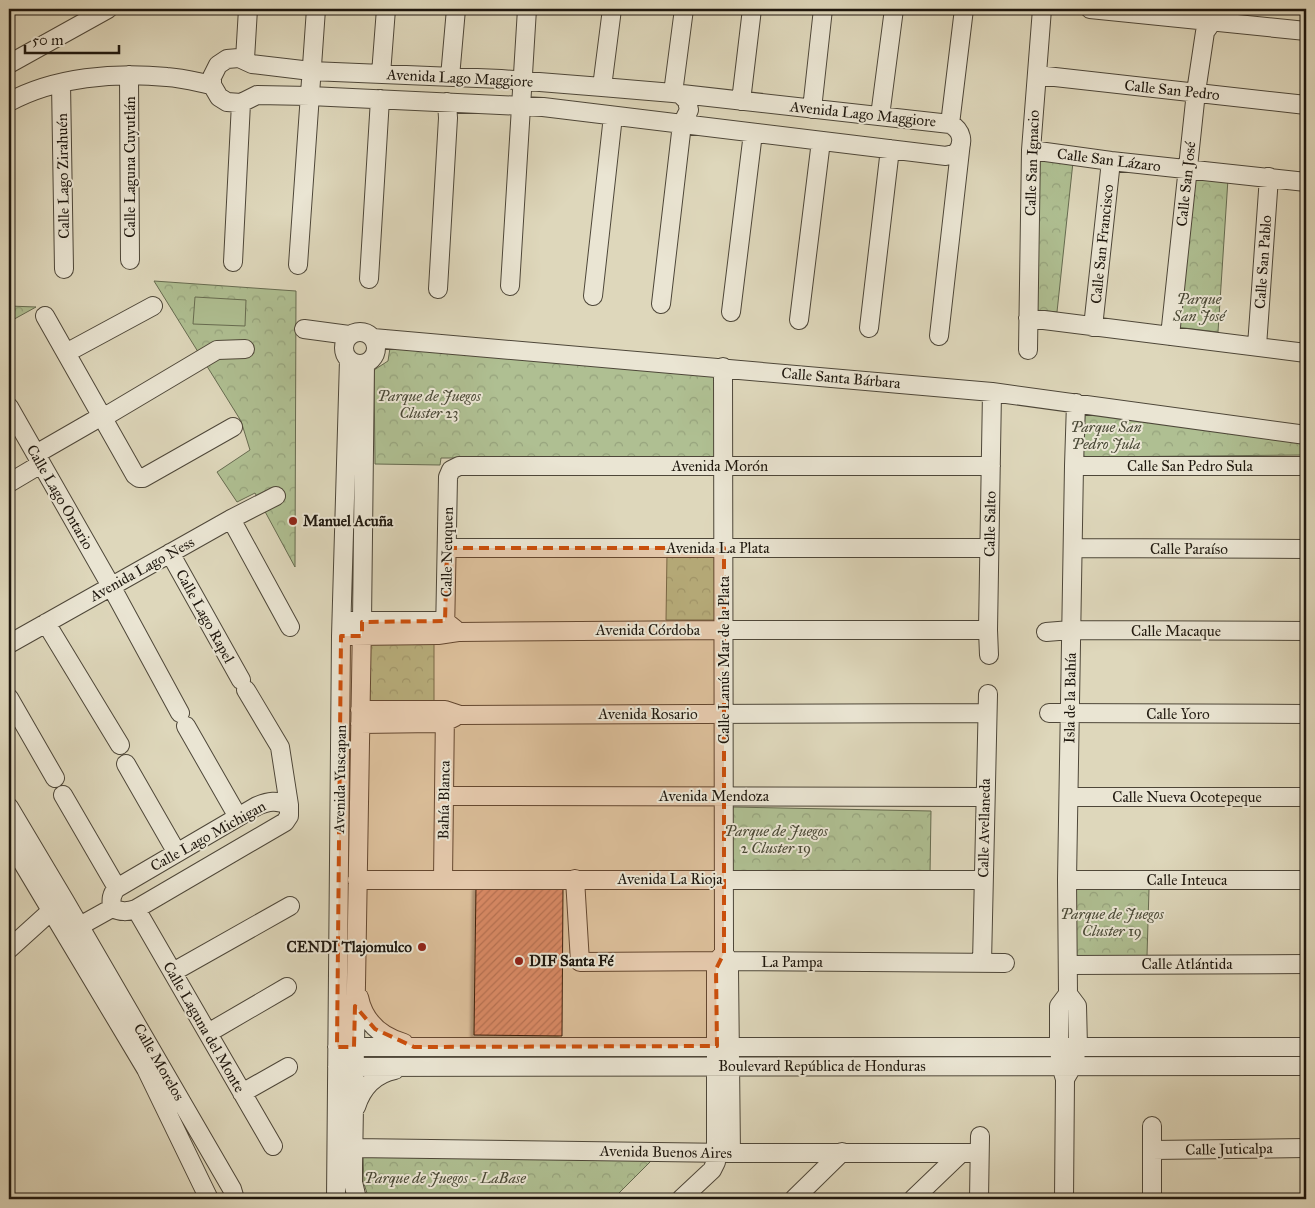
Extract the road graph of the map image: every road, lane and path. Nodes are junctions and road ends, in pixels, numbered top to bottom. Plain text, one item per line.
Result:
1 (108, 9) edge
2 (248, 9) edge
3 (316, 9) edge
4 (386, 9) edge
5 (456, 9) edge
6 (527, 9) edge
7 (612, 9) edge
8 (684, 9) edge
9 (752, 9) edge
10 (823, 9) edge
11 (894, 9) edge
12 (964, 9) edge
13 (1042, 9) edge
14 (1090, 9) edge
15 (1206, 18) edge
16 (1306, 31) edge
17 (245, 59) junction
18 (9, 64) edge
19 (311, 71) junction
20 (381, 74) junction
21 (129, 75) junction
22 (1037, 75) junction
23 (450, 77) junction
24 (522, 81) junction
25 (61, 83) junction
26 (212, 85) junction
27 (602, 87) junction
28 (1196, 92) junction
29 (676, 93) junction
30 (310, 96) junction
31 (380, 99) junction
32 (741, 101) junction
33 (9, 102) edge
34 (447, 102) junction
35 (241, 103) junction
36 (1306, 105) edge
37 (521, 106) junction
38 (812, 109) junction
39 (613, 116) junction
40 (880, 116) junction
41 (682, 124) junction
42 (950, 124) junction
43 (752, 132) junction
44 (821, 141) junction
45 (962, 142) junction
46 (890, 149) junction
47 (1031, 150) junction
48 (1111, 161) junction
49 (1188, 169) junction
50 (1269, 177) junction
51 (1306, 182) edge
52 (130, 260) dead end
53 (233, 262) dead end
54 (298, 264) dead end
55 (64, 269) dead end
56 (369, 279) dead end
57 (510, 286) dead end
58 (438, 288) dead end
59 (593, 296) dead end
60 (661, 304) dead end
61 (152, 306) dead end
62 (732, 312) dead end
63 (45, 316) dead end
64 (1028, 318) junction
65 (799, 320) dead end
66 (1093, 327) junction
67 (869, 328) dead end
68 (304, 329) dead end
69 (349, 335) junction
70 (939, 336) dead end
71 (1170, 336) junction
72 (373, 338) junction
73 (1256, 346) junction
74 (245, 348) dead end
75 (1028, 350) dead end
76 (66, 353) junction
77 (1306, 353) edge
78 (357, 362) junction
79 (723, 367) junction
80 (992, 392) junction
81 (1076, 403) junction
82 (9, 407) edge
83 (102, 416) junction
84 (233, 427) dead end
85 (1306, 435) edge
86 (39, 459) junction
87 (724, 466) junction
88 (990, 466) junction
89 (1074, 466) junction
90 (1306, 466) edge
91 (451, 470) joint
92 (9, 483) edge
93 (276, 496) dead end
94 (231, 519) junction
95 (446, 548) junction
96 (724, 548) junction
97 (989, 548) junction
98 (1072, 548) junction
99 (1306, 549) edge
100 (170, 553) junction
101 (111, 586) junction
102 (46, 623) junction
103 (290, 627) dead end
104 (342, 628) junction
105 (362, 629) junction
106 (450, 629) junction
107 (724, 630) junction
108 (988, 630) junction
109 (1071, 630) junction
110 (1306, 631) edge
111 (1046, 632) dead end
112 (9, 644) edge
113 (989, 655) dead end
114 (988, 694) dead end
115 (9, 698) edge
116 (986, 713) junction
117 (1049, 713) dead end
118 (1070, 713) junction
119 (724, 714) junction
120 (1306, 714) edge
121 (450, 715) junction
122 (360, 717) junction
123 (120, 745) dead end
124 (126, 764) dead end
125 (55, 778) dead end
126 (63, 795) dead end
127 (444, 796) junction
128 (724, 796) junction
129 (985, 797) junction
130 (1069, 797) junction
131 (1306, 797) edge
132 (288, 805) junction
133 (9, 807) edge
134 (238, 817) junction
135 (9, 840) edge
136 (177, 853) junction
137 (443, 879) junction
138 (575, 879) junction
139 (724, 879) junction
140 (357, 880) junction
141 (983, 880) junction
142 (1067, 880) junction
143 (1306, 880) edge
144 (117, 888) junction
145 (58, 906) junction
146 (290, 906) dead end
147 (112, 908) junction
148 (136, 909) junction
149 (72, 931) junction
150 (9, 949) edge
151 (723, 959) junction
152 (982, 963) junction
153 (1005, 963) dead end
154 (1306, 964) edge
155 (1068, 965) junction
156 (173, 972) junction
157 (356, 984) junction
158 (287, 987) dead end
159 (1068, 994) junction
160 (208, 1033) junction
161 (414, 1046) junction
162 (723, 1046) junction
163 (346, 1047) junction
164 (1078, 1047) junction
165 (1306, 1047) edge
166 (1059, 1048) junction
167 (723, 1066) junction
168 (1306, 1066) edge
169 (346, 1067) junction
170 (415, 1067) junction
171 (288, 1068) dead end
172 (1066, 1070) junction
173 (242, 1093) junction
174 (168, 1096) junction
175 (353, 1117) junction
176 (1152, 1126) dead end
177 (273, 1146) dead end
178 (353, 1148) junction
179 (1306, 1148) edge
180 (1152, 1150) junction
181 (724, 1152) junction
182 (842, 1152) junction
183 (961, 1152) junction
184 (209, 1199) edge
185 (235, 1199) edge
186 (336, 1199) edge
187 (357, 1199) edge
188 (681, 1199) edge
189 (794, 1199) edge
190 (913, 1199) edge
191 (978, 1199) edge
192 (1064, 1199) edge
193 (1152, 1199) edge

1 - 18 street
2 - 17 street
3 - 19 street
4 - 20 street
5 - 23 street
6 - 24 street
7 - 27 street
8 - 29 street
9 - 32 street
10 - 38 street
11 - 40 street
12 - 42 street
13 - 22 street, Calle San Ignacio
14 - 15 street
15 - 16 street
15 - 28 street, Calle San José
17 - 19 street, Avenida Lago Maggiore
17 - 26 street, Avenida Lago Maggiore
19 - 20 street, Avenida Lago Maggiore
19 - 30 street
20 - 23 street, Avenida Lago Maggiore
21 - 25 street
21 - 26 street
21 - 52 street, Calle Laguna Cuyutlán
22 - 28 street, Calle San Pedro
22 - 47 street, Calle San Ignacio
23 - 24 street, Avenida Lago Maggiore
24 - 27 street, Avenida Lago Maggiore
24 - 37 street
25 - 33 street
25 - 55 street, Calle Lago Zirahuén
26 - 35 street
27 - 29 street, Avenida Lago Maggiore
28 - 36 street, Calle San Pedro
28 - 49 street, Calle San José
29 - 32 street, Avenida Lago Maggiore
29 - 41 street
30 - 31 street, Avenida Lago Maggiore
30 - 35 street, Avenida Lago Maggiore
30 - 54 street
31 - 34 street, Avenida Lago Maggiore
31 - 56 street
32 - 38 street, Avenida Lago Maggiore
34 - 37 street, Avenida Lago Maggiore
34 - 58 street
35 - 53 street
37 - 39 street, Avenida Lago Maggiore
37 - 57 street
38 - 40 street, Avenida Lago Maggiore
39 - 41 street, Avenida Lago Maggiore
39 - 59 street
40 - 42 street, Avenida Lago Maggiore
41 - 43 street, Avenida Lago Maggiore
41 - 60 street
42 - 45 street, Avenida Lago Maggiore
43 - 44 street, Avenida Lago Maggiore
43 - 62 street
44 - 46 street, Avenida Lago Maggiore
44 - 65 street
45 - 46 street, Avenida Lago Maggiore
45 - 70 street
46 - 67 street
47 - 48 street, Calle San Lázaro
47 - 64 street, Calle San Ignacio
48 - 49 street, Calle San Lázaro
48 - 66 street, Calle San Francisco
49 - 50 street, Calle San Lázaro
49 - 71 street, Calle San José
50 - 51 street, Calle San Lázaro
50 - 73 street, Calle San Pablo
61 - 76 street
63 - 76 street
64 - 66 street
64 - 75 street, Calle San Ignacio
66 - 71 street
68 - 69 street
69 - 72 street
69 - 78 street
71 - 73 street
72 - 78 street
72 - 79 street, Calle Santa Bárbara
73 - 77 street
74 - 83 street
76 - 83 street
78 - 104 street, Avenida Yuscapan
78 - 105 street, Avenida Yuscapan
79 - 80 street, Calle Santa Bárbara
79 - 87 street, Calle Lanús Mar de la Plata
80 - 81 street, Calle Santa Bárbara
80 - 88 street, Calle Salto
81 - 85 street, Calle Santa Bárbara
81 - 89 street, Isla de la Bahía
82 - 86 street, Calle Lago Ontario
83 - 84 street
83 - 86 street
86 - 92 street
86 - 101 street, Calle Lago Ontario
87 - 88 street, Avenida Morón
87 - 91 street, Avenida Morón
87 - 96 street, Calle Lanús Mar de la Plata
88 - 97 street, Calle Salto
89 - 90 street, Calle San Pedro Sula
89 - 98 street, Isla de la Bahía
91 - 95 street, Calle Neuquen
93 - 94 street, Avenida Lago Ness
94 - 100 street, Avenida Lago Ness
94 - 103 street
95 - 96 street, Avenida La Plata
95 - 106 street, Calle Neuquen
96 - 97 street, Avenida La Plata
96 - 107 street, Calle Lanús Mar de la Plata
97 - 108 street, Calle Salto
98 - 99 street, Calle Paraíso
98 - 109 street, Isla de la Bahía
100 - 101 street, Avenida Lago Ness
100 - 132 street, Calle Lago Rapel
101 - 102 street, Avenida Lago Ness
101 - 134 street, Calle Lago Ontario
102 - 112 street, Avenida Lago Ness
102 - 123 street
104 - 105 street, Avenida Córdoba
104 - 163 street, Avenida Yuscapan
105 - 106 street, Avenida Córdoba
105 - 122 street, Avenida Yuscapan
106 - 107 street, Avenida Córdoba
107 - 108 street, Avenida Córdoba
107 - 119 street, Calle Lanús Mar de la Plata
108 - 113 street, Calle Salto
109 - 110 street, Calle Macaque
109 - 111 street, Calle Macaque
109 - 118 street, Isla de la Bahía
114 - 116 street, Calle Avellaneda
115 - 125 street
116 - 119 street, Avenida Rosario
116 - 129 street, Calle Avellaneda
117 - 118 street, Calle Yoro
118 - 120 street, Calle Yoro
118 - 130 street, Isla de la Bahía
119 - 121 street, Avenida Rosario
119 - 128 street, Calle Lanús Mar de la Plata
121 - 122 street, Avenida Rosario
121 - 127 street, Bahía Blanca
122 - 140 street, Avenida Yuscapan
124 - 136 street
126 - 144 street
127 - 128 street, Avenida Mendoza
127 - 137 street, Bahía Blanca
128 - 129 street, Avenida Mendoza
128 - 139 street, Calle Lanús Mar de la Plata
129 - 141 street, Calle Avellaneda
130 - 131 street, Calle Nueva Ocotepeque
130 - 142 street, Isla de la Bahía
132 - 134 street, Calle Lago Michigan
132 - 148 street, Calle Lago Michigan
133 - 145 street
134 - 136 street, Calle Lago Michigan
135 - 145 street
136 - 144 street, Calle Lago Michigan
137 - 138 street, Avenida La Rioja
137 - 140 street, Avenida La Rioja
138 - 139 street, Avenida La Rioja
138 - 151 street, La Pampa
139 - 141 street, Avenida La Rioja
139 - 151 street, Calle Lanús Mar de la Plata
140 - 157 street, Avenida Yuscapan
141 - 152 street, Calle Avellaneda
142 - 143 street, Calle Inteuca
142 - 155 street, Isla de la Bahía
144 - 147 street
145 - 149 street, Calle Morelos
145 - 150 street
146 - 156 street
147 - 148 street
147 - 149 street
148 - 156 street, Calle Laguna del Monte
149 - 174 street, Calle Morelos
151 - 152 street, La Pampa
151 - 162 street, Calle Lanús Mar de la Plata
152 - 153 street, La Pampa
154 - 155 street, Calle Atlántida
155 - 159 street, Isla de la Bahía
156 - 160 street, Calle Laguna del Monte
157 - 161 street
157 - 163 street, Avenida Yuscapan
158 - 160 street
159 - 164 street, Isla de la Bahía
159 - 166 street, Isla de la Bahía
160 - 173 street, Calle Laguna del Monte
161 - 162 street, Boulevard República de Honduras
161 - 163 street, Boulevard República de Honduras
162 - 166 street, Boulevard República de Honduras
162 - 167 street, Calle Lanús Mar de la Plata
163 - 169 street, Avenida Yuscapan
164 - 165 street, Boulevard República de Honduras
164 - 166 street, Boulevard República de Honduras
164 - 172 street, Isla de la Bahía
166 - 172 street, Isla de la Bahía
167 - 170 street, Boulevard República de Honduras
167 - 172 street, Boulevard República de Honduras
167 - 181 street, Calle Lanús Mar de la Plata
168 - 172 street, Boulevard República de Honduras
169 - 170 street, Boulevard República de Honduras
169 - 175 street, Avenida Yuscapan
169 - 186 street, Avenida Yuscapan
170 - 175 street
171 - 173 street
172 - 192 street, Isla de la Bahía
173 - 177 street, Calle Laguna del Monte
174 - 184 street, Calle Morelos
174 - 185 street, Calle Morelos
175 - 178 street, Avenida Yuscapan
176 - 180 street
178 - 181 street, Avenida Buenos Aires
178 - 187 street, Avenida Yuscapan
179 - 180 street, Calle Juticalpa
180 - 193 street
181 - 182 street, Avenida Buenos Aires
181 - 188 street, Calle Lanús Mar de la Plata
182 - 183 street, Avenida Buenos Aires
182 - 189 street
183 - 190 street
183 - 191 street, Avenida Buenos Aires

